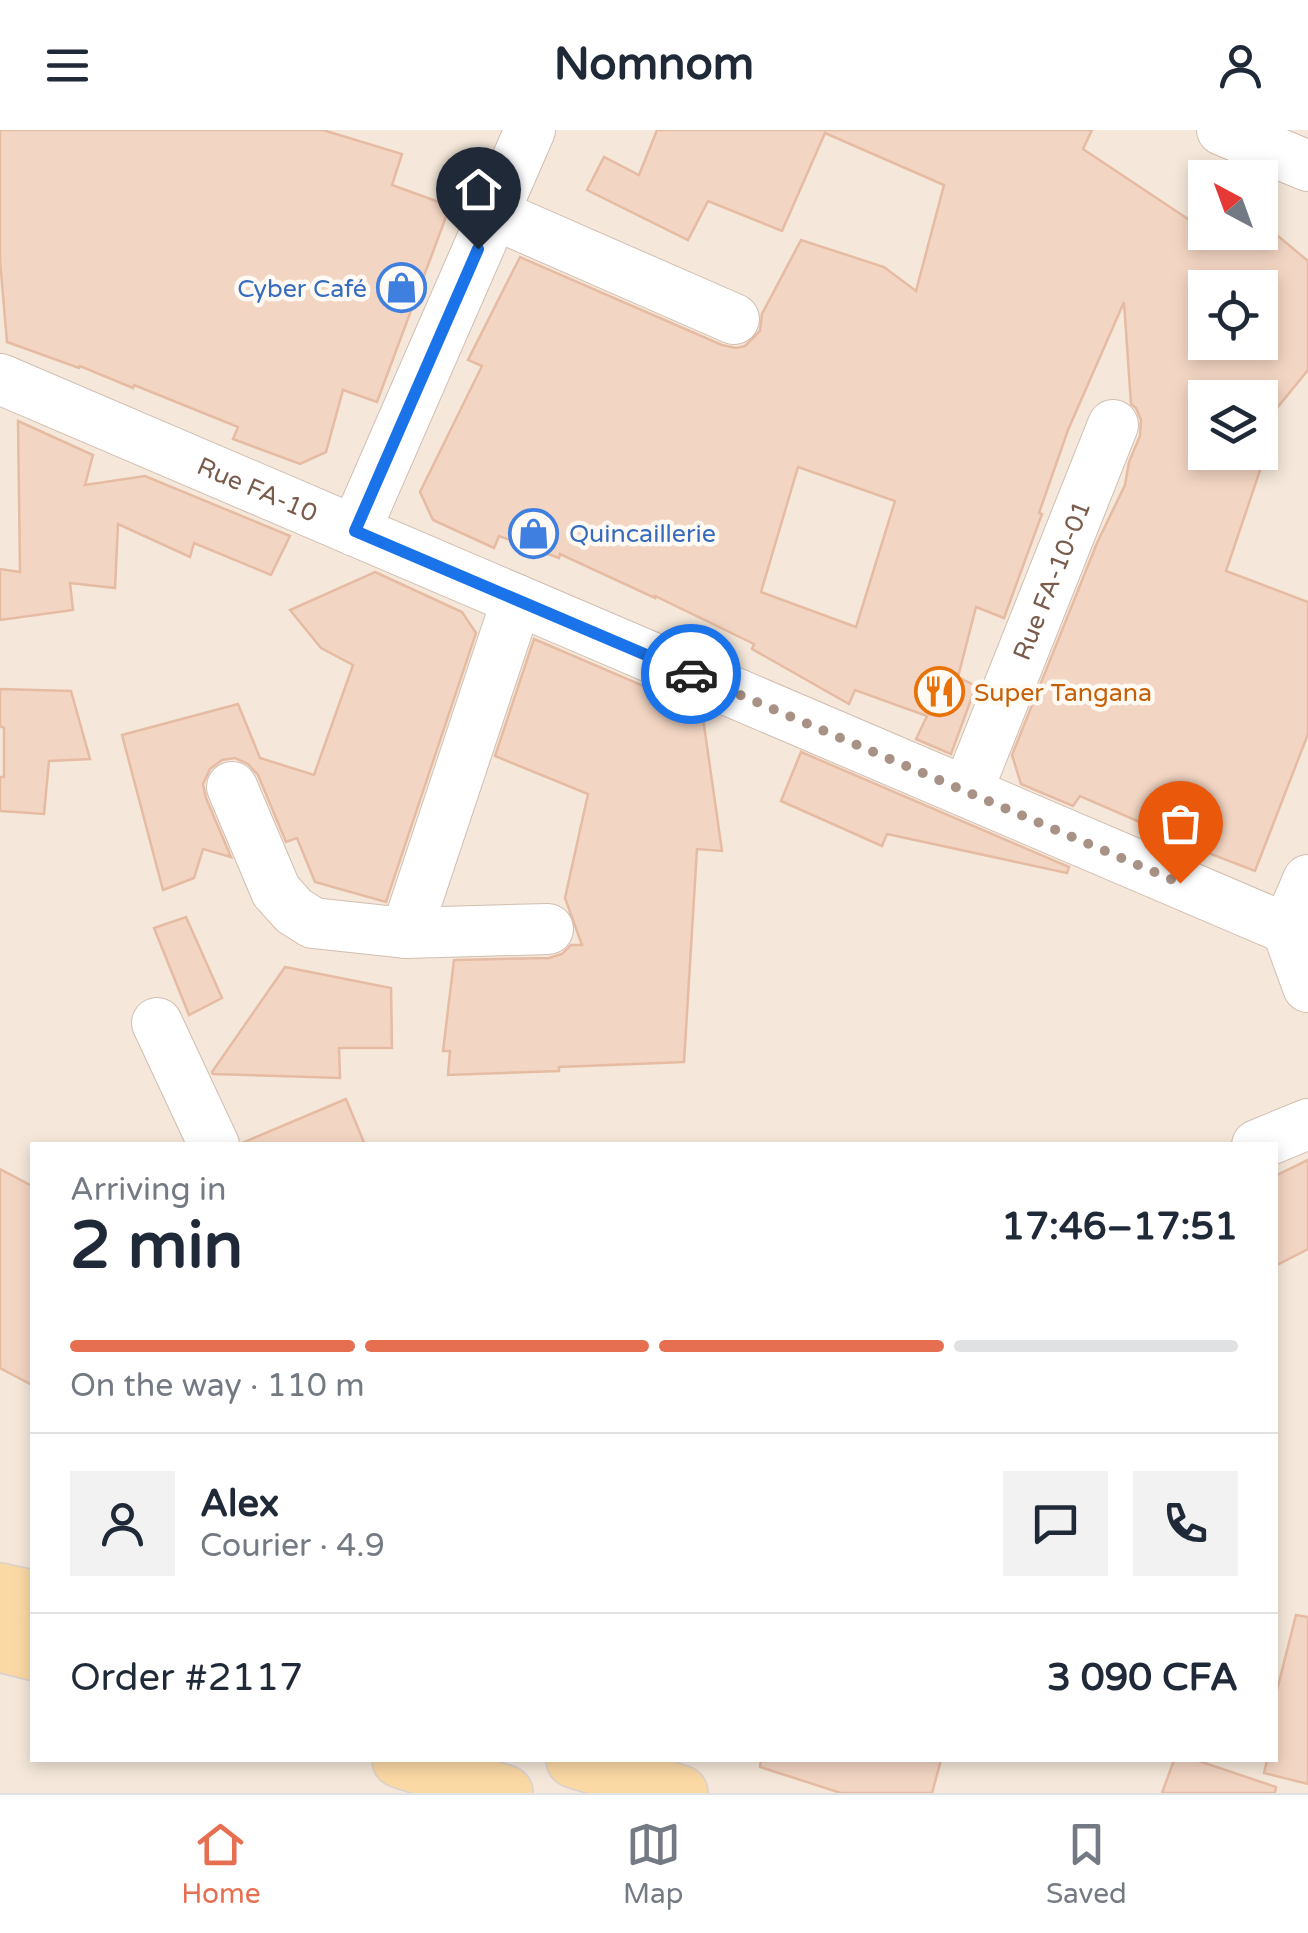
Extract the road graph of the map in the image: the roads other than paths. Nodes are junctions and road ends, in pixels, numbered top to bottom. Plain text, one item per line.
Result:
1 (530, 130) edge
2 (1222, 130) edge
3 (1308, 166) edge
4 (494, 214) junction
5 (734, 320) dead end
6 (0, 380) edge
7 (1113, 425) dead end
8 (355, 531) junction
9 (517, 600) junction
10 (232, 787) dead end
11 (967, 792) junction
12 (1308, 880) edge
13 (1288, 928) junction
14 (548, 929) dead end
15 (406, 934) junction
16 (1308, 988) edge
17 (156, 1023) dead end
18 (1308, 1124) edge
19 (213, 1142) edge
20 (1265, 1142) edge
21 (0, 1592) edge
22 (30, 1598) edge
23 (0, 1644) edge
24 (30, 1652) edge
25 (406, 1762) edge
26 (580, 1762) edge
27 (505, 1793) edge
28 (680, 1793) edge

1 - 4 street
2 - 3 street
4 - 5 street
4 - 8 street
6 - 8 street, Rue FA-10
7 - 11 street, Rue FA-10-01
8 - 9 street, Rue FA-10
9 - 11 street, Rue FA-10
9 - 15 street
10 - 15 street
11 - 13 street, Rue FA-10
12 - 13 street
13 - 16 street
14 - 15 street
17 - 19 street
18 - 20 street
21 - 22 main road
23 - 24 main road
25 - 27 main road
26 - 28 main road

